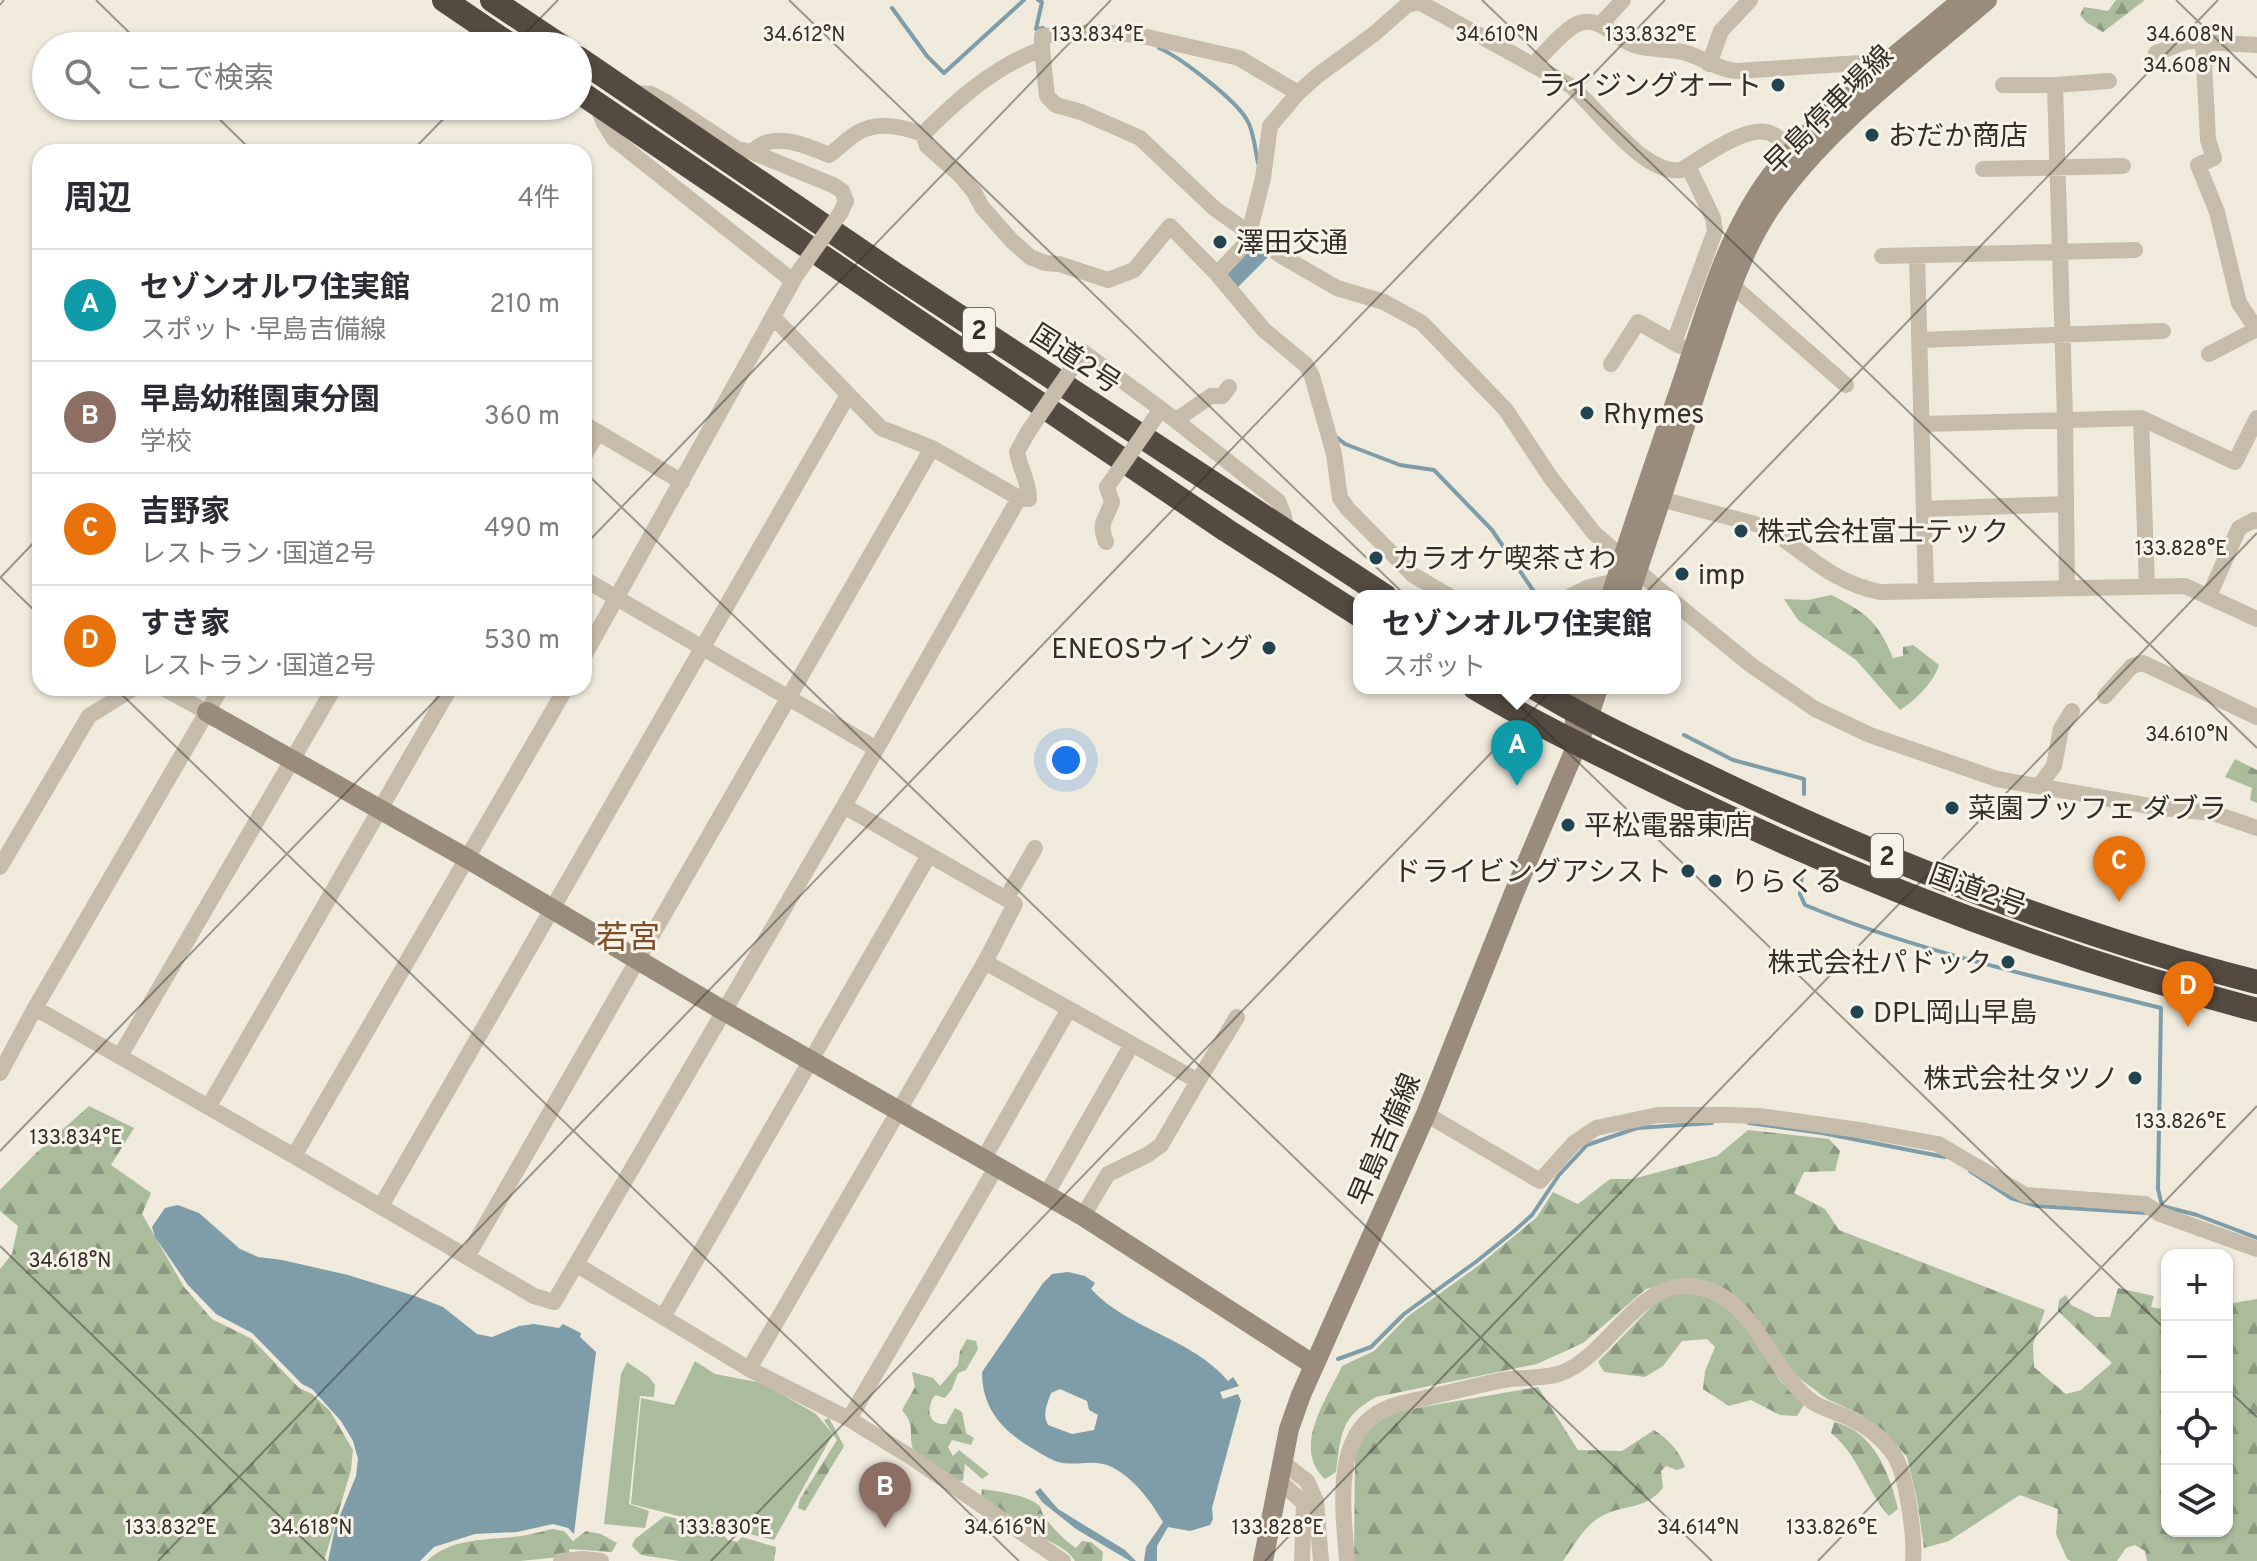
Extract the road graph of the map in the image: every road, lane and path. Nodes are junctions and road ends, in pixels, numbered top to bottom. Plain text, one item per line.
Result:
1 (444, 0) edge
2 (492, 0) edge
3 (1623, 0) edge
4 (1750, 0) edge
5 (1962, 0) edge
6 (1987, 0) edge
7 (1432, 2) edge
8 (1600, 25) junction
9 (491, 32) edge
10 (540, 32) edge
11 (2203, 42) junction
12 (2257, 45) edge
13 (1042, 49) junction
14 (2156, 53) dead end
15 (1534, 64) junction
16 (1709, 64) junction
17 (592, 68) edge
18 (1887, 76) junction
19 (2109, 81) dead end
20 (2003, 85) dead end
21 (2055, 85) junction
22 (629, 93) junction
23 (1298, 93) junction
24 (592, 100) edge
25 (592, 105) edge
26 (923, 134) junction
27 (752, 152) junction
28 (1792, 153) junction
29 (1688, 166) junction
30 (2123, 166) dead end
31 (2057, 167) junction
32 (1983, 169) dead end
33 (1253, 236) junction
34 (2135, 250) dead end
35 (2060, 252) junction
36 (1917, 255) junction
37 (1882, 256) dead end
38 (1217, 274) junction
39 (794, 279) junction
40 (1732, 285) junction
41 (773, 317) junction
42 (2257, 330) edge
43 (2163, 331) dead end
44 (2063, 336) junction
45 (1920, 340) junction
46 (1674, 342) junction
47 (1692, 353) junction
48 (2209, 354) dead end
49 (1611, 364) dead end
50 (1846, 385) dead end
51 (1229, 387) dead end
52 (848, 395) junction
53 (1161, 409) junction
54 (2141, 418) junction
55 (2065, 419) junction
56 (1176, 420) junction
57 (2257, 420) edge
58 (1923, 424) junction
59 (592, 429) edge
60 (932, 448) junction
61 (682, 482) junction
62 (1653, 497) junction
63 (1019, 498) junction
64 (2066, 504) junction
65 (1924, 509) junction
66 (2257, 521) edge
67 (1286, 531) junction
68 (1106, 542) dead end
69 (1630, 565) junction
70 (592, 584) edge
71 (2147, 586) junction
72 (2067, 588) junction
73 (1376, 590) edge
74 (1439, 590) edge
75 (1583, 590) edge
76 (1611, 590) edge
77 (1618, 590) edge
78 (1660, 590) edge
79 (1926, 591) junction
80 (2209, 596) junction
81 (617, 598) junction
82 (1681, 608) edge
83 (1353, 611) edge
84 (2257, 619) edge
85 (592, 642) edge
86 (703, 647) junction
87 (1486, 694) edge
88 (1545, 694) edge
89 (1582, 694) edge
90 (1595, 694) edge
91 (121, 696) edge
92 (180, 696) edge
93 (216, 696) edge
94 (329, 696) edge
95 (445, 696) edge
96 (561, 696) edge
97 (2105, 696) dead end
98 (789, 698) junction
99 (2072, 711) dead end
100 (207, 712) junction
101 (1582, 716) junction
102 (2257, 717) edge
103 (1576, 743) junction
104 (875, 748) junction
105 (292, 760) junction
106 (2039, 786) junction
107 (844, 806) junction
108 (380, 810) junction
109 (2257, 828) edge
110 (1035, 848) dead end
111 (929, 855) junction
112 (468, 859) junction
113 (0, 867) edge
114 (1006, 899) junction
115 (553, 908) junction
116 (638, 959) junction
117 (985, 962) junction
118 (2257, 982) edge
119 (35, 1008) junction
120 (1069, 1009) junction
121 (2257, 1010) edge
122 (724, 1011) junction
123 (1237, 1017) dead end
124 (1132, 1044) junction
125 (120, 1056) junction
126 (812, 1060) junction
127 (0, 1073) edge
128 (1198, 1081) junction
129 (209, 1106) junction
130 (898, 1108) junction
131 (1426, 1114) junction
132 (294, 1156) junction
133 (990, 1162) junction
134 (1046, 1195) junction
135 (381, 1206) junction
136 (1083, 1216) junction
137 (2257, 1249) edge
138 (467, 1257) junction
139 (577, 1265) junction
140 (663, 1317) junction
141 (1314, 1365) junction
142 (749, 1369) junction
143 (849, 1419) junction
144 (1280, 1471) junction
145 (583, 1560) edge
146 (561, 1561) edge
147 (601, 1561) edge
148 (1063, 1561) edge
149 (1263, 1561) edge
150 (1302, 1561) edge
151 (1321, 1561) edge
152 (1347, 1561) edge
153 (1913, 1561) edge

1 - 9 highway
2 - 10 highway
3 - 8 street
4 - 16 street
5 - 18 main road, 早島停車場線
6 - 18 main road, 早島停車場線
7 - 15 street
7 - 23 street
8 - 15 street
8 - 16 street
11 - 12 street
11 - 14 street
11 - 42 street
13 - 23 street
13 - 26 street
13 - 33 street
15 - 29 street
16 - 18 street
17 - 22 highway, 国道2号 / 2
18 - 28 main road, 早島停車場線
18 - 40 main road, 早島停車場線
19 - 21 street
20 - 21 street
21 - 31 street
22 - 27 street
22 - 67 highway, 国道2号 / 2
23 - 33 street
24 - 83 highway, 国道2号 / 2
25 - 39 street
26 - 27 street
26 - 38 street
27 - 39 street, bridge
28 - 29 street
28 - 47 main road, 早島停車場線
29 - 46 street
30 - 31 street
31 - 32 street
31 - 35 street
33 - 38 street
33 - 69 street
34 - 35 street
35 - 36 street
35 - 44 street
36 - 37 street
36 - 45 street
38 - 74 street
39 - 41 street
40 - 50 street
40 - 62 main road, 早島停車場線
41 - 52 street
41 - 61 street
42 - 48 street
43 - 44 street
44 - 45 street
44 - 55 street
45 - 58 street
46 - 47 street
46 - 49 street
47 - 62 main road, 早島停車場線
51 - 56 street
52 - 60 street
52 - 86 street
53 - 56 street
53 - 63 street, bridge
53 - 68 street, bridge
54 - 55 street
54 - 57 street
54 - 71 street
55 - 58 street
55 - 64 street
56 - 67 street
58 - 65 street
59 - 61 street
60 - 63 street
60 - 98 street
61 - 81 street
62 - 69 main road, 早島停車場線
62 - 79 street
63 - 104 street
64 - 65 street
64 - 72 street
65 - 79 street
66 - 80 street
67 - 73 highway, 国道2号 / 2
69 - 77 main road, 早島停車場線
69 - 78 street
70 - 81 street
71 - 72 street
71 - 80 street
72 - 79 street
75 - 76 street
80 - 84 street
81 - 85 street
81 - 86 street
82 - 106 street
86 - 98 street
86 - 115 street
87 - 103 highway, 国道2号 / 2
88 - 101 highway, 国道2号 / 2
89 - 101 main road
90 - 101 main road
91 - 113 street
92 - 100 street
93 - 100 street
94 - 105 street
95 - 108 street
96 - 112 street
97 - 102 street
98 - 104 street
98 - 116 street
99 - 106 street
100 - 105 main road
100 - 119 street
101 - 103 main road, 早島吉備線
101 - 118 highway, 国道2号 / 2
103 - 121 highway, 国道2号 / 2
103 - 131 main road, 早島吉備線
104 - 107 street
105 - 108 main road
105 - 125 street
106 - 109 street
107 - 111 street
107 - 122 street
108 - 112 main road
108 - 129 street
110 - 114 street
111 - 114 street
111 - 126 street
112 - 115 main road
112 - 132 street
114 - 117 street
115 - 116 main road
115 - 135 street
116 - 122 main road
116 - 138 street
117 - 120 street
117 - 130 street
119 - 125 street
119 - 127 street
120 - 124 street
120 - 133 street
122 - 126 main road
122 - 139 street
123 - 128 street
124 - 128 street
124 - 134 street
125 - 129 street
126 - 130 main road
126 - 140 street
128 - 136 street
129 - 132 street
130 - 133 main road
130 - 142 street
131 - 137 street
131 - 141 main road, 早島吉備線
132 - 135 street
133 - 134 main road
133 - 143 street
134 - 136 main road
135 - 138 street
136 - 141 main road
138 - 139 street
139 - 140 street
140 - 142 street
141 - 144 main road, 早島吉備線
142 - 143 street
143 - 148 street
144 - 149 main road, 早島吉備線
144 - 150 street
144 - 151 street
145 - 146 street
145 - 147 street
152 - 153 street

